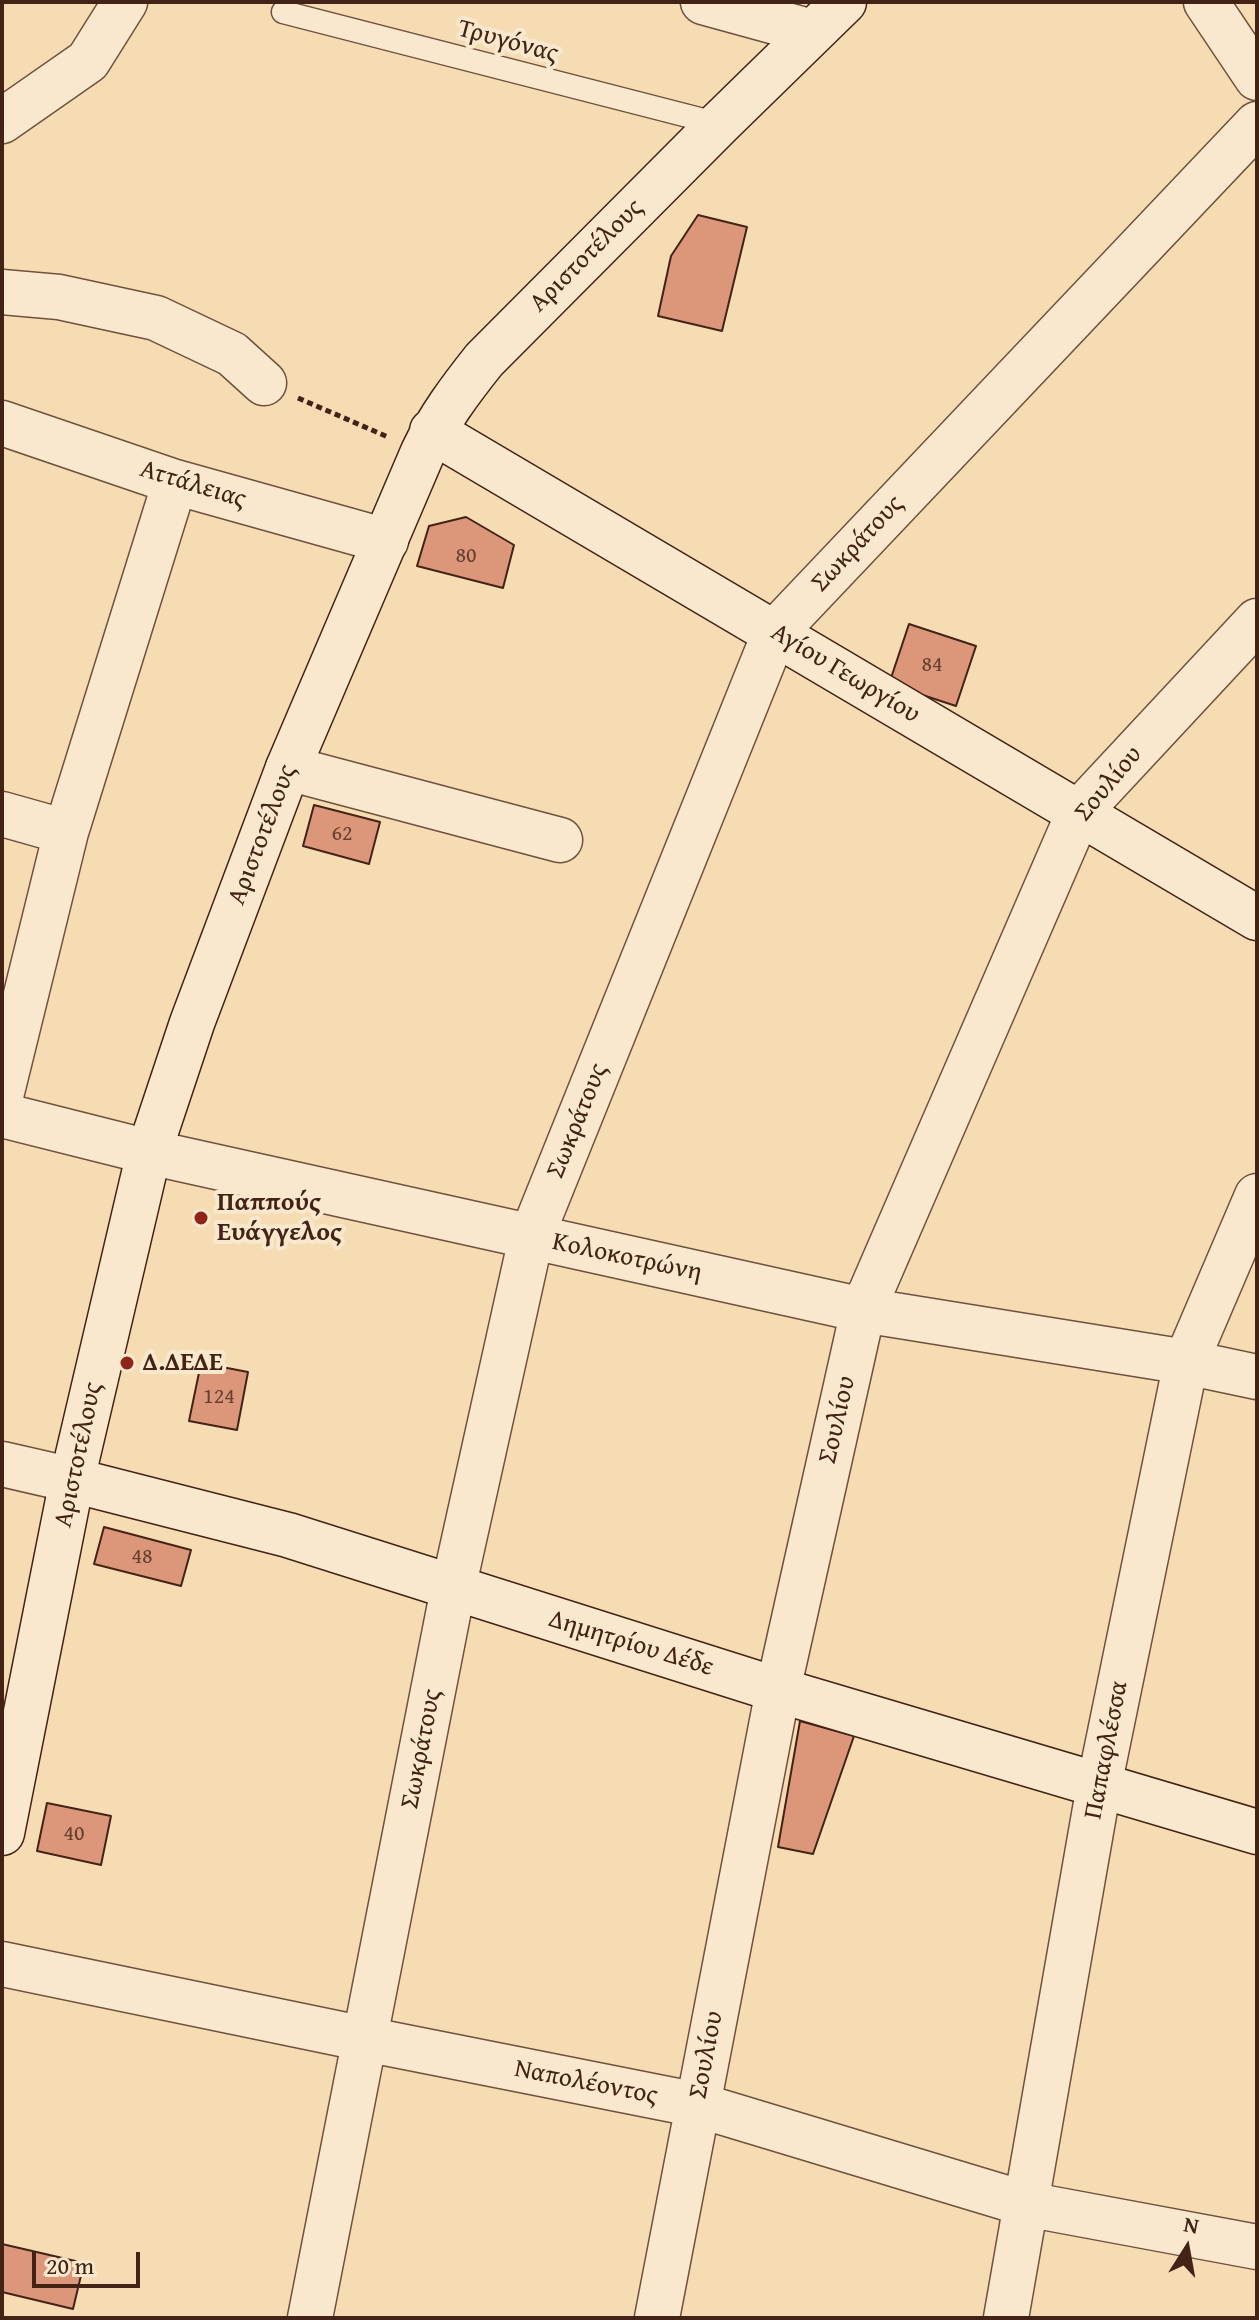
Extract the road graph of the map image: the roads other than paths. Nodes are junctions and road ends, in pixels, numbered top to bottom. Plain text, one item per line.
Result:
1 (125, 2) edge
2 (703, 2) edge
3 (844, 2) edge
4 (1206, 2) edge
5 (283, 12) dead end
6 (812, 32) junction
7 (1257, 78) edge
8 (10, 108) edge
9 (719, 124) junction
10 (1257, 124) edge
11 (2, 292) edge
12 (264, 383) road end
13 (2, 423) edge
14 (428, 441) junction
15 (175, 482) junction
16 (386, 541) junction
17 (1257, 621) edge
18 (775, 632) junction
19 (288, 768) junction
20 (1079, 812) junction
21 (2, 814) edge
22 (66, 832) junction
23 (560, 840) dead end
24 (1257, 918) edge
25 (2, 1092) edge
26 (2, 1115) edge
27 (149, 1152) junction
28 (1257, 1196) edge
29 (531, 1238) junction
30 (863, 1310) junction
31 (1186, 1362) junction
32 (1257, 1377) edge
33 (2, 1464) edge
34 (72, 1480) junction
35 (453, 1589) junction
36 (778, 1690) junction
37 (1099, 1786) junction
38 (1257, 1832) edge
39 (2, 1833) edge
40 (2, 1964) edge
41 (365, 2039) junction
42 (698, 2105) junction
43 (1026, 2204) junction
44 (1257, 2247) edge
45 (310, 2318) edge
46 (657, 2318) edge
47 (1006, 2318) edge

1 - 8 street
2 - 6 street
3 - 6 street, Αριστοτέλους
4 - 7 street
5 - 9 lane, Τρυγόνας
6 - 9 street, Αριστοτέλους
9 - 14 street, Αριστοτέλους
10 - 18 street, Σωκράτους
11 - 12 street
13 - 15 street, Αττάλειας
14 - 16 street, Αριστοτέλους
14 - 18 street, Αγίου Γεωργίου
15 - 16 street, Αττάλειας
15 - 22 street
16 - 19 street, Αριστοτέλους
17 - 20 street, Σουλίου
18 - 20 street, Αγίου Γεωργίου
18 - 29 street, Σωκράτους
19 - 23 street
19 - 27 street, Αριστοτέλους
20 - 24 street, Αγίου Γεωργίου
20 - 30 street, Σουλίου
21 - 22 street
22 - 25 street
26 - 27 street, Κολοκοτρώνη
27 - 29 street, Κολοκοτρώνη
27 - 34 street, Αριστοτέλους
28 - 31 street, Παπαφλέσσα
29 - 30 street, Κολοκοτρώνη
29 - 35 street, Σωκράτους
30 - 31 street, Κολοκοτρώνη
30 - 36 street, Σουλίου
31 - 32 street, Κολοκοτρώνη
31 - 37 street, Παπαφλέσσα
33 - 34 street, Δημητρίου Δέδε
34 - 35 street, Δημητρίου Δέδε
34 - 39 street, Αριστοτέλους
35 - 36 street, Δημητρίου Δέδε
35 - 41 street, Σωκράτους
36 - 37 street, Δημητρίου Δέδε
36 - 42 street, Σουλίου
37 - 38 street, Δημητρίου Δέδε
37 - 43 street, Παπαφλέσσα
40 - 41 street, Ναπολέοντος
41 - 42 street, Ναπολέοντος
41 - 45 street, Σωκράτους
42 - 43 street, Ναπολέοντος
42 - 46 street, Σουλίου
43 - 44 street, Ναπολέοντος
43 - 47 street, Παπαφλέσσα

